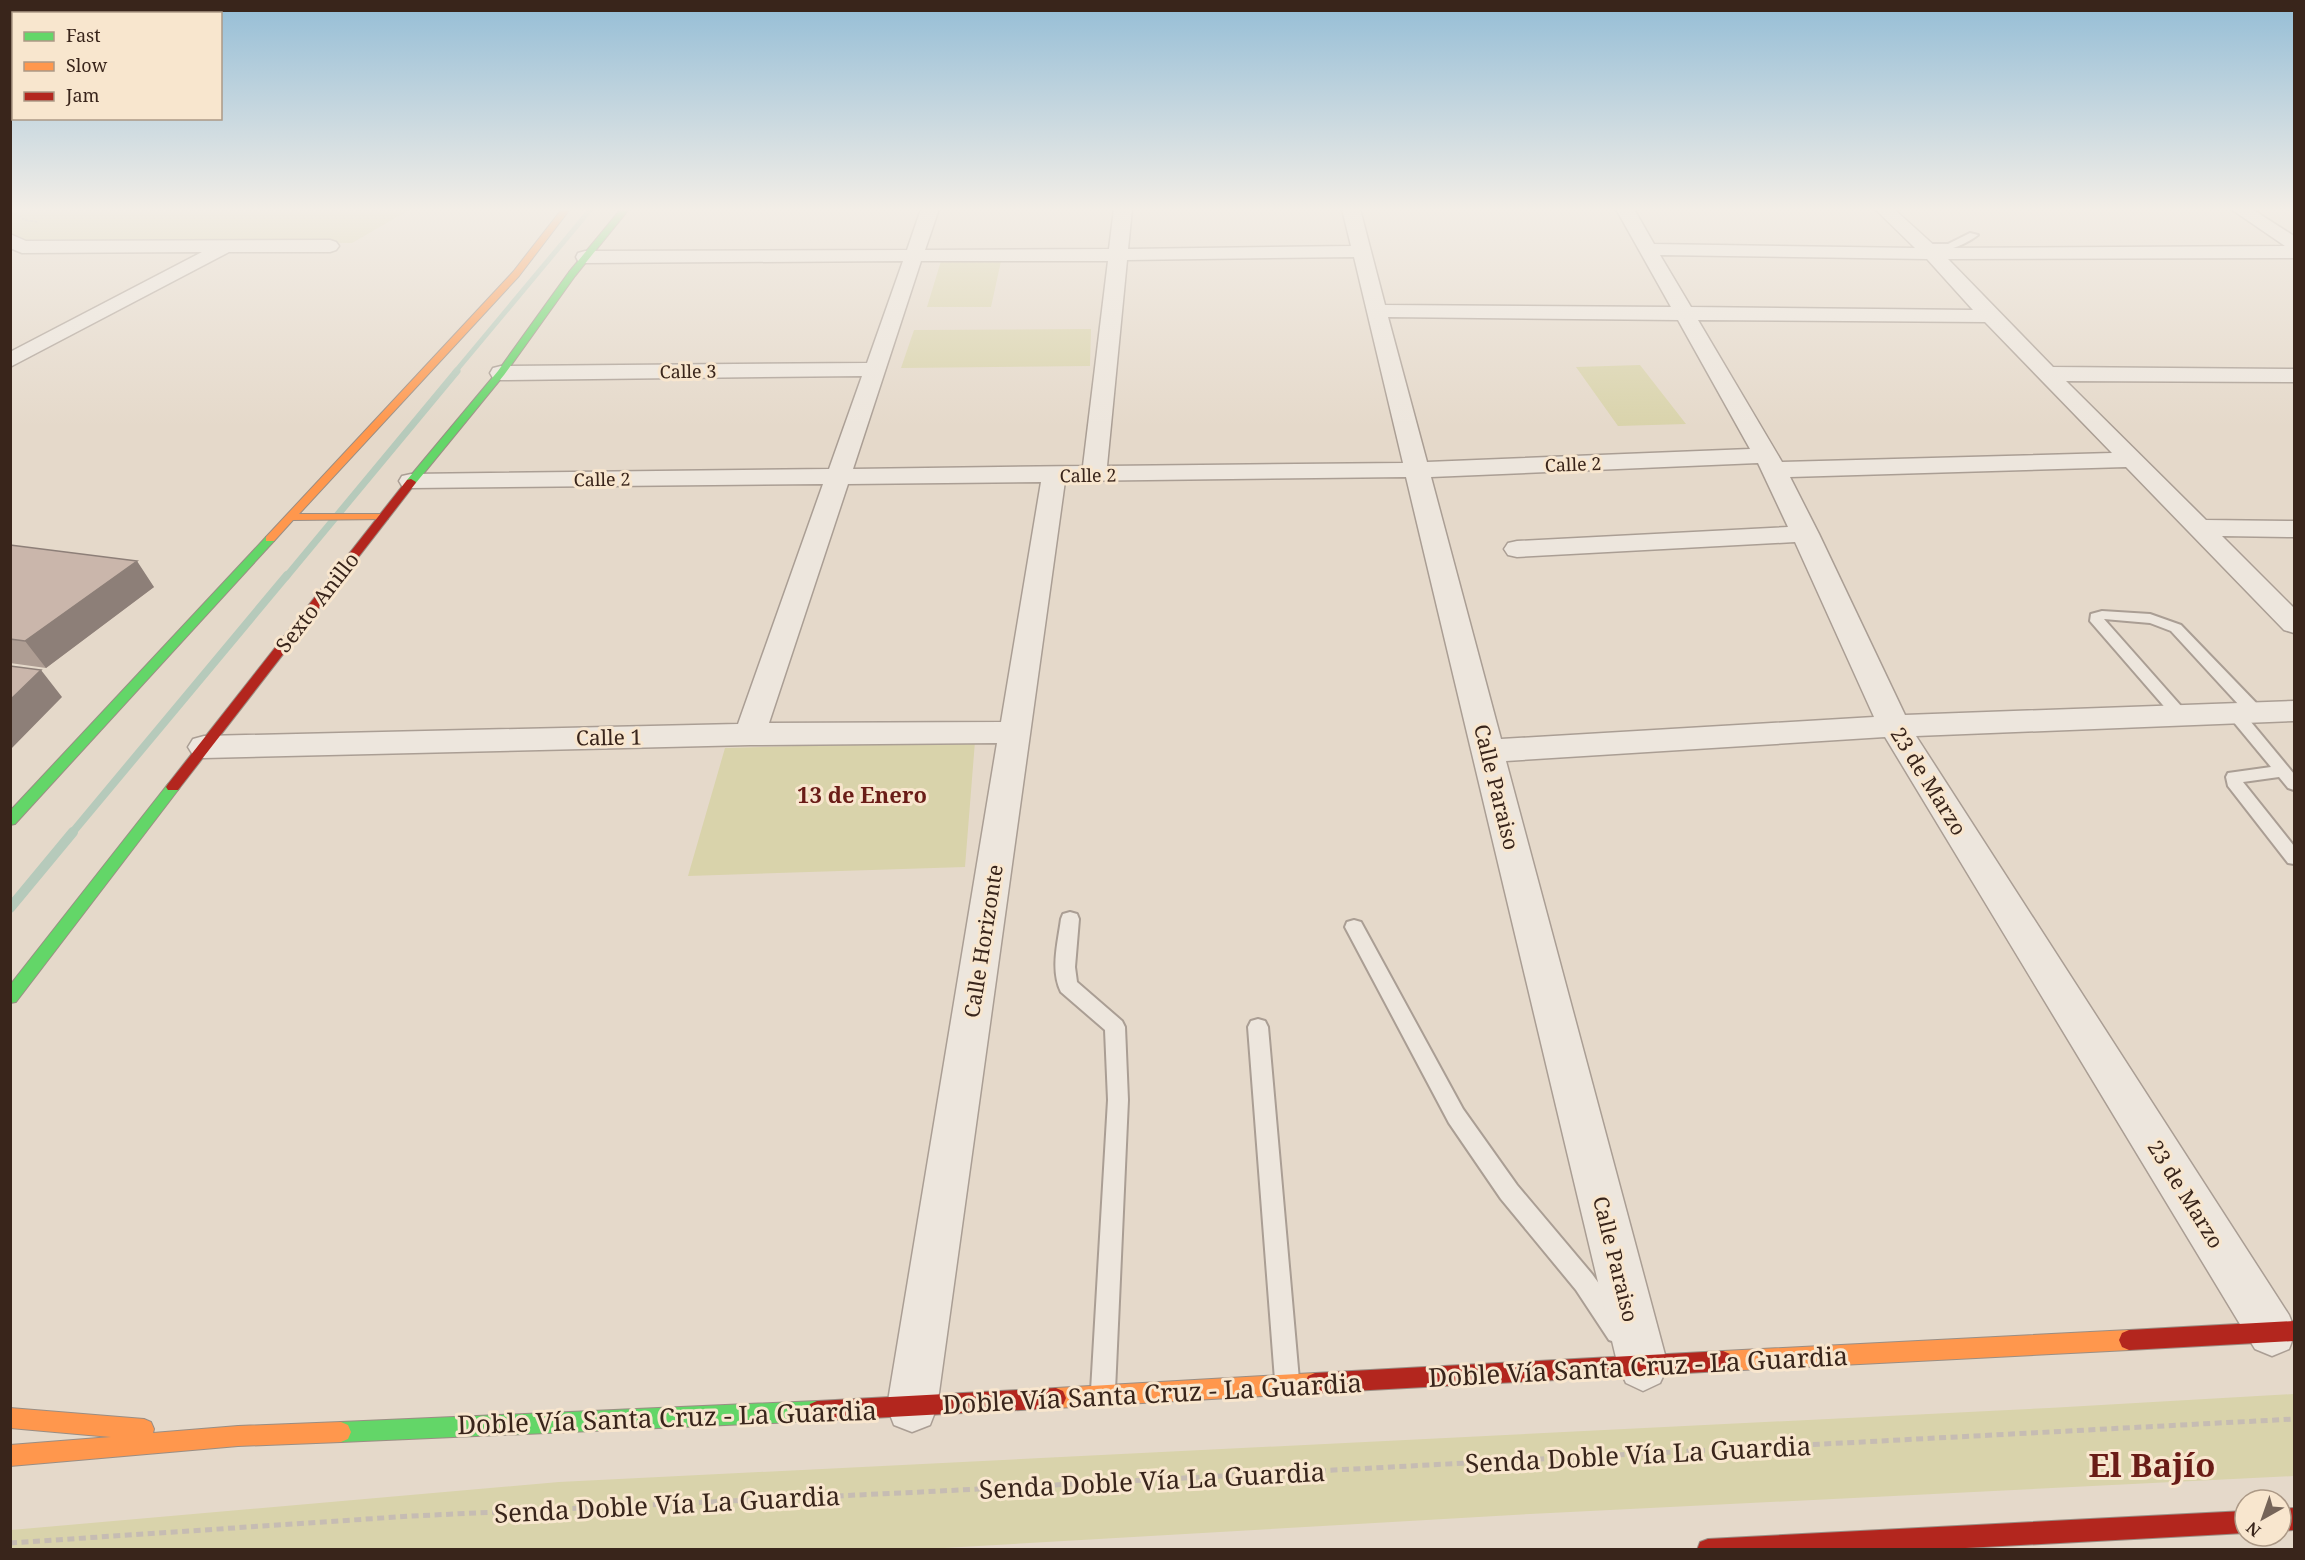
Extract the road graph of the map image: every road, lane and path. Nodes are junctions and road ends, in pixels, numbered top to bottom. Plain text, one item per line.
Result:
1 (160, 282) edge
2 (509, 282) edge
3 (567, 282) edge
4 (905, 282) edge
5 (1115, 282) edge
6 (1370, 282) edge
7 (1666, 282) edge
8 (1958, 282) edge
9 (1377, 311) junction
10 (1684, 314) junction
11 (1990, 316) junction
12 (10, 361) edge
13 (876, 369) junction
14 (501, 373) junction
15 (2049, 374) junction
16 (2295, 375) edge
17 (2134, 460) junction
18 (1769, 463) junction
19 (1418, 470) junction
20 (1094, 474) junction
21 (1054, 475) junction
22 (839, 477) junction
23 (411, 482) junction
24 (291, 517) junction
25 (384, 517) junction
26 (2201, 528) junction
27 (2295, 529) edge
28 (1806, 534) junction
29 (1517, 549) dead end
30 (2295, 624) edge
31 (2295, 711) edge
32 (2246, 713) junction
33 (2181, 716) junction
34 (1894, 726) junction
35 (1015, 732) junction
36 (750, 734) junction
37 (204, 747) junction
38 (1488, 752) junction
39 (2289, 778) edge
40 (10, 820) edge
41 (2295, 858) edge
42 (1070, 919) dead end
43 (1354, 927) dead end
44 (10, 997) edge
45 (1258, 1027) dead end
46 (2283, 1332) edge
47 (1643, 1366) junction
48 (1287, 1384) junction
49 (1103, 1395) junction
50 (912, 1407) junction
51 (10, 1418) edge
52 (2295, 1419) edge
53 (238, 1436) junction
54 (10, 1456) edge
55 (2233, 1523) edge
56 (10, 1543) edge
57 (1708, 1550) edge

1 - 12 street
2 - 24 main road
3 - 14 main road, Sexto Anillo
4 - 13 street
5 - 20 street
6 - 9 street, Calle Paraiso
7 - 10 street, 23 de Marzo
8 - 11 street
9 - 10 street
9 - 19 street, Calle Paraiso
10 - 11 street
10 - 18 street, 23 de Marzo
11 - 15 street
13 - 14 street, Calle 3
13 - 22 street
14 - 23 main road, Sexto Anillo
15 - 16 street
15 - 17 street
17 - 18 street, Calle 2
17 - 26 street
18 - 19 street, Calle 2
18 - 28 street, 23 de Marzo
19 - 20 street, Calle 2
19 - 38 street, Calle Paraiso
20 - 21 street, Calle 2
21 - 22 street, Calle 2
21 - 35 street, Calle Horizonte
22 - 23 street, Calle 2
22 - 36 street
23 - 25 main road, Sexto Anillo
24 - 25 main road
24 - 40 main road
25 - 37 main road, Sexto Anillo
26 - 27 street
26 - 30 street
28 - 29 street
28 - 34 street, 23 de Marzo
31 - 32 street
32 - 33 street
32 - 33 lane
32 - 39 lane
33 - 34 street
34 - 38 street
34 - 46 street, 23 de Marzo
35 - 36 street, Calle 1
35 - 50 street, Calle Horizonte
36 - 37 street, Calle 1
37 - 44 main road, Sexto Anillo
38 - 47 street, Calle Paraiso
39 - 41 lane
42 - 49 lane
43 - 47 lane
45 - 48 lane
46 - 47 main road, Doble Vía Santa Cruz - La Guardia
47 - 48 main road, Doble Vía Santa Cruz - La Guardia
48 - 49 main road, Doble Vía Santa Cruz - La Guardia
49 - 50 main road, Doble Vía Santa Cruz - La Guardia
50 - 53 main road, Doble Vía Santa Cruz - La Guardia
51 - 53 main road
52 - 56 path, Senda Doble Vía La Guardia
53 - 54 main road, Doble Vía Santa Cruz - La Guardia
55 - 57 main road

